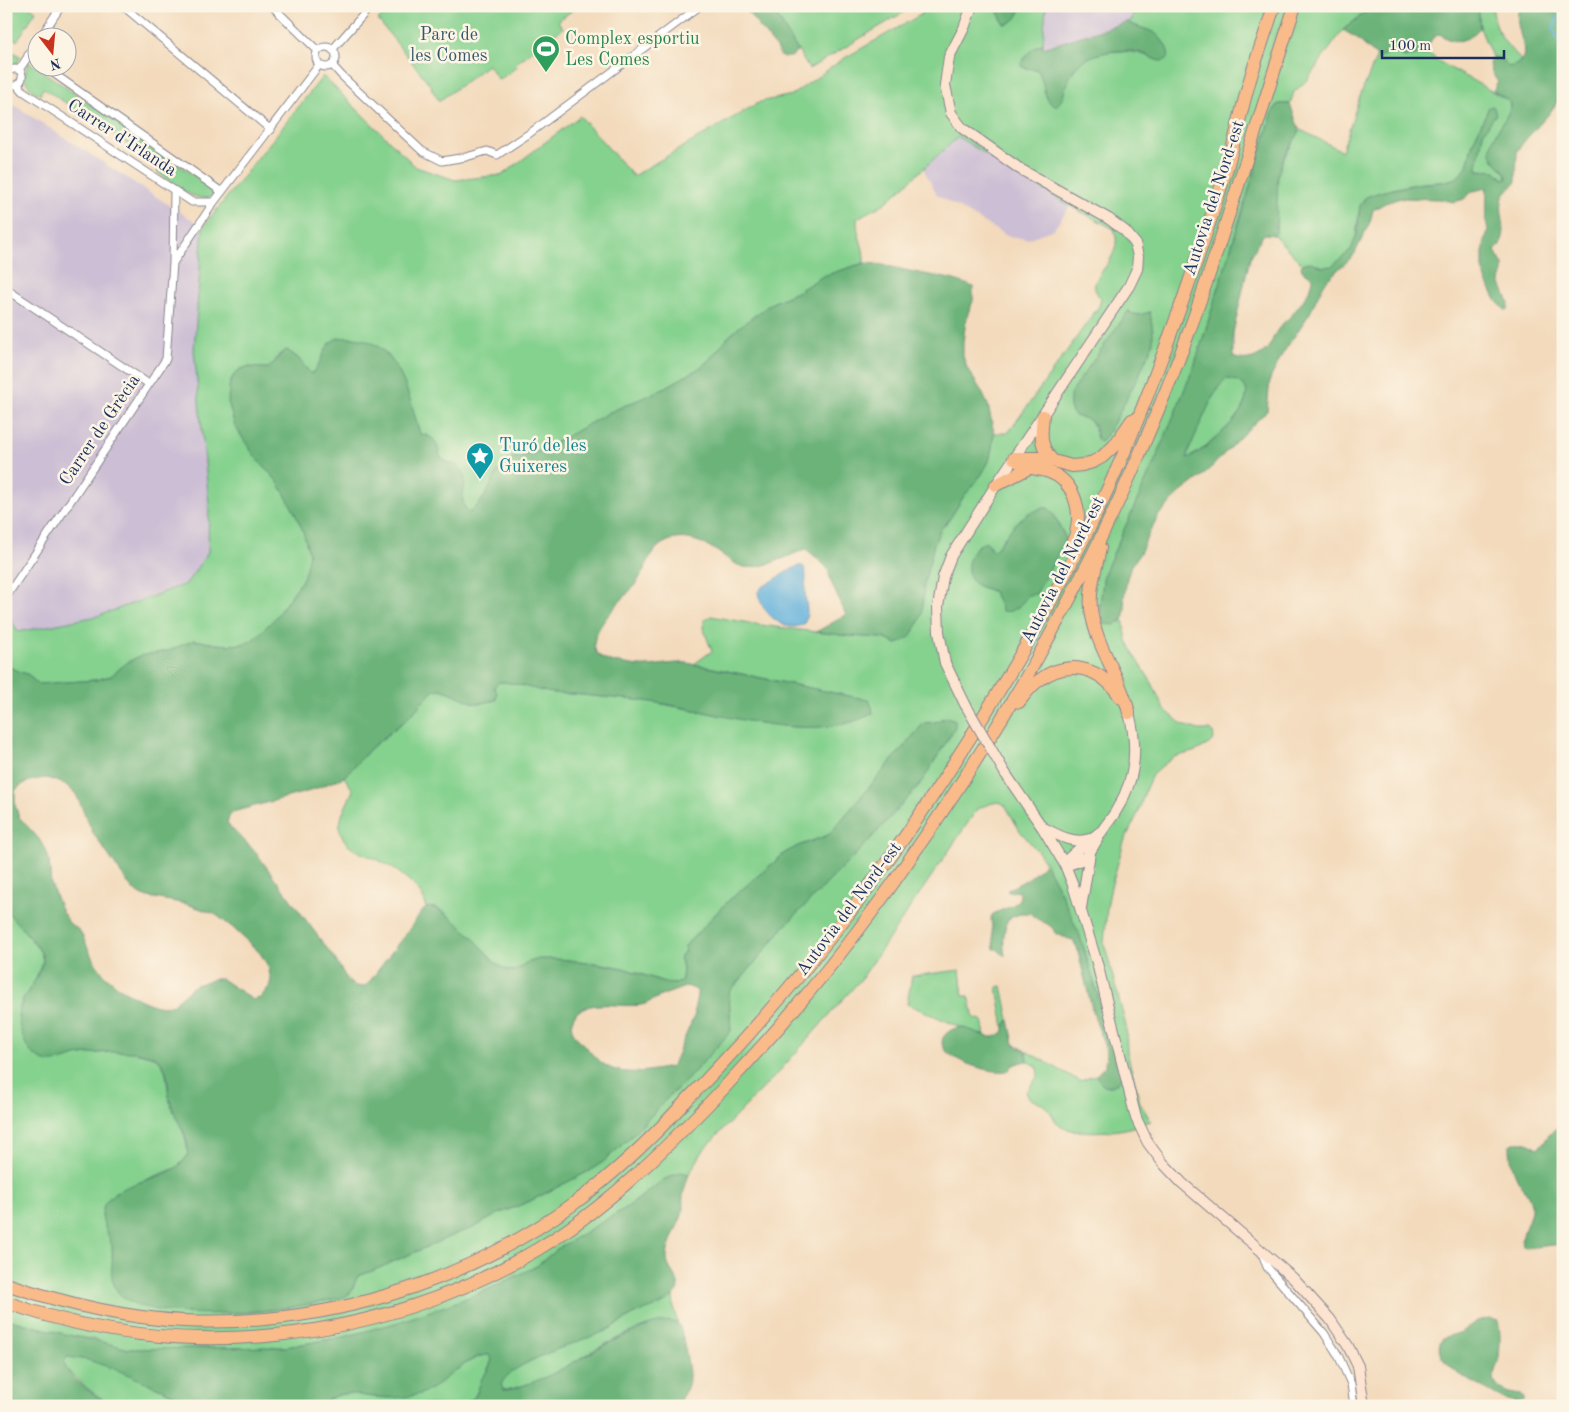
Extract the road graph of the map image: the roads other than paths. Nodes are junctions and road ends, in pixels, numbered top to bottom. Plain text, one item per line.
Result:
1 (61, 6) edge
2 (123, 6) edge
3 (272, 6) edge
4 (371, 6) edge
5 (700, 6) edge
6 (972, 6) edge
7 (1274, 6) edge
8 (1295, 6) edge
9 (47, 28) edge
10 (332, 50) junction
11 (318, 51) junction
12 (28, 54) edge
13 (320, 65) junction
14 (332, 65) junction
15 (19, 70) junction
16 (6, 73) edge
17 (60, 78) edge
18 (6, 82) edge
19 (18, 84) junction
20 (271, 130) junction
21 (174, 191) junction
22 (222, 192) junction
23 (214, 202) junction
24 (173, 263) junction
25 (6, 289) edge
26 (149, 384) junction
27 (1142, 409) junction
28 (1043, 416) junction
29 (1014, 458) junction
30 (1053, 461) junction
31 (1029, 468) junction
32 (996, 485) junction
33 (1104, 530) junction
34 (1059, 587) junction
35 (6, 597) edge
36 (1129, 713) junction
37 (1002, 719) junction
38 (1042, 827) junction
39 (1101, 832) junction
40 (1090, 839) junction
41 (1091, 852) junction
42 (1065, 864) junction
43 (1081, 909) junction
44 (1262, 1253) junction
45 (6, 1284) edge
46 (6, 1302) edge
47 (1354, 1406) edge
48 (1364, 1406) edge

1 - 9 street
2 - 20 street
3 - 11 street
4 - 10 street
5 - 14 street
6 - 28 street
7 - 27 highway, Autovia del Nord-est
8 - 33 highway, Autovia del Nord-est
10 - 11 street
10 - 14 street
11 - 13 street
12 - 15 street
13 - 14 street
13 - 20 street, Carrer de Grècia
15 - 16 street
15 - 19 street
17 - 22 street, Carrer d'Irlanda
18 - 19 street
19 - 21 street, Carrer d'Irlanda
20 - 22 street, Carrer de Grècia
21 - 23 street, Carrer d'Irlanda
21 - 24 street, Carrer de Grècia
22 - 23 street, Carrer de Grècia
23 - 24 street, Carrer de Grècia
24 - 26 street, Carrer de Grècia
25 - 26 street
26 - 35 street, Carrer de Grècia
27 - 30 highway
27 - 34 highway, Autovia del Nord-est
28 - 29 street
28 - 30 highway
29 - 30 highway
29 - 31 highway
29 - 32 street
31 - 32 highway
31 - 34 highway
32 - 38 street, bridge
33 - 36 highway
33 - 37 highway, Autovia del Nord-est
34 - 45 highway, Autovia del Nord-est
36 - 37 highway
36 - 39 street
37 - 46 highway, Autovia del Nord-est
38 - 40 street
38 - 42 street
39 - 40 street
39 - 41 street
40 - 42 street
41 - 42 street
41 - 43 street
42 - 43 street
43 - 44 street
44 - 47 street
44 - 48 street

